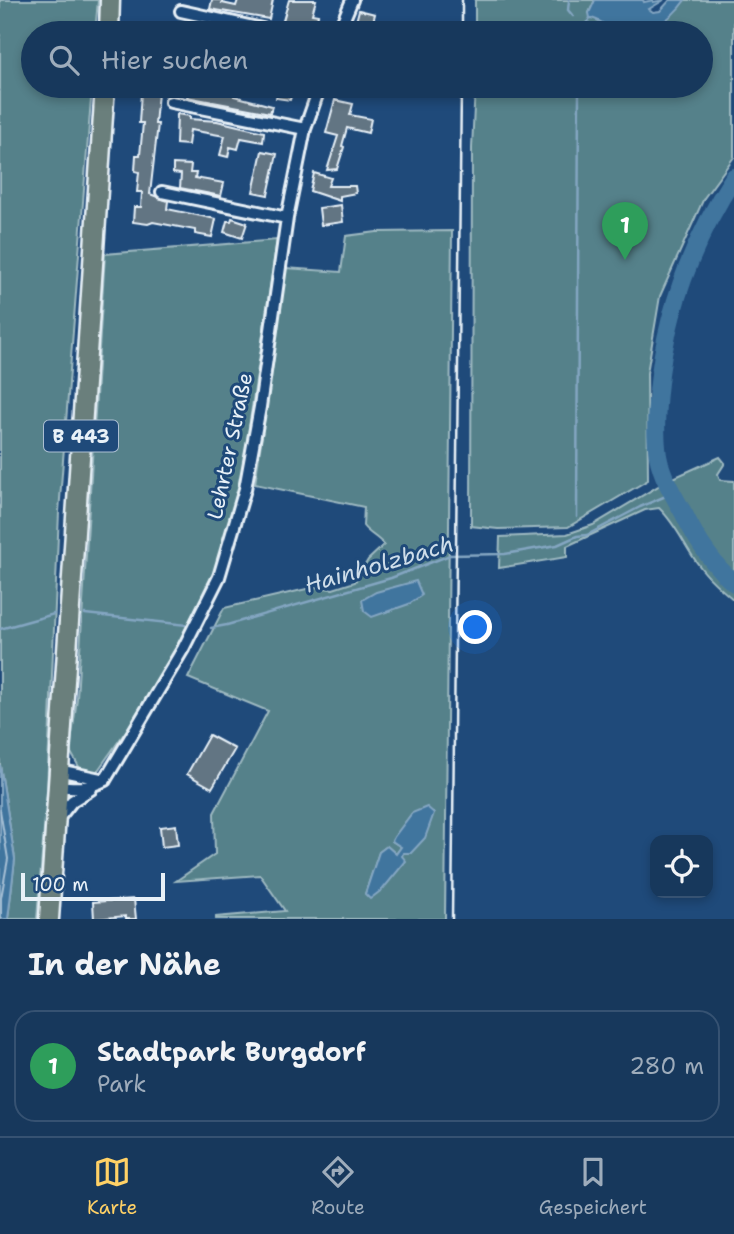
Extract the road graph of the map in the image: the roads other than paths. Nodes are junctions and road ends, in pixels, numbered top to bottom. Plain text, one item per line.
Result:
1 (110, 0) edge
2 (352, 0) edge
3 (181, 11) dead end
4 (109, 21) edge
5 (226, 21) edge
6 (343, 21) edge
7 (104, 98) edge
8 (316, 98) edge
9 (171, 102) dead end
10 (305, 129) junction
11 (162, 192) dead end
12 (287, 218) junction
13 (58, 778) junction
14 (100, 783) junction
15 (55, 822) junction
16 (49, 919) edge

1 - 4 main road
2 - 6 street
3 - 5 street
7 - 13 main road, B 443
8 - 10 street, Lehrter Straße
9 - 10 street
10 - 12 street, Lehrter Straße
11 - 12 street
12 - 14 street, Lehrter Straße
13 - 14 street
13 - 14 street
13 - 15 main road, B 443
14 - 15 street
15 - 16 main road, B 443

